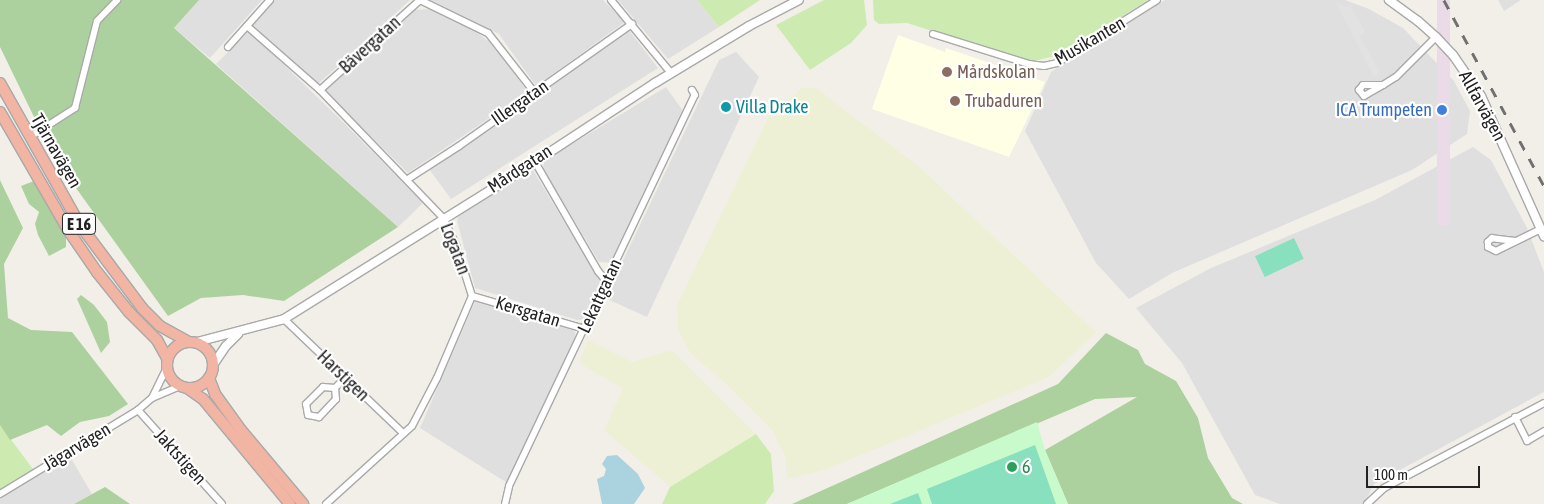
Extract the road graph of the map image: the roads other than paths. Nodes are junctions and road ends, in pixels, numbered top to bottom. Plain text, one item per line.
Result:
1 (117, 0) edge
2 (270, 0) edge
3 (420, 0) edge
4 (612, 0) edge
5 (799, 0) edge
6 (1157, 0) edge
7 (1388, 0) edge
8 (632, 24) junction
9 (247, 26) junction
10 (933, 34) dead end
11 (1436, 37) junction
12 (228, 47) dead end
13 (671, 73) junction
14 (0, 83) edge
15 (1383, 85) dead end
16 (320, 90) junction
17 (692, 90) dead end
18 (534, 93) junction
19 (0, 112) edge
20 (30, 137) junction
21 (535, 162) junction
22 (408, 179) junction
23 (443, 218) junction
24 (1543, 233) edge
25 (1515, 241) dead end
26 (607, 282) junction
27 (472, 296) junction
28 (284, 319) junction
29 (585, 329) junction
30 (239, 332) junction
31 (192, 342) junction
32 (167, 358) junction
33 (213, 365) junction
34 (166, 369) junction
35 (209, 378) junction
36 (345, 378) junction
37 (183, 387) junction
38 (334, 388) junction
39 (152, 398) junction
40 (1544, 403) edge
41 (138, 410) junction
42 (1515, 417) junction
43 (1544, 431) edge
44 (403, 433) junction
45 (0, 494) edge
46 (222, 504) edge
47 (290, 504) edge
48 (303, 504) edge
49 (326, 504) edge
50 (505, 504) edge
51 (1367, 504) edge

1 - 20 street
2 - 9 street
3 - 16 street, Bävergatan
3 - 18 street
4 - 8 street
5 - 13 street, Mårdgatan
6 - 10 street, Musikanten
7 - 11 street, Allfarvägen
8 - 13 street
8 - 18 street, Illergatan
9 - 12 street
9 - 16 street, Logatan
11 - 15 street
11 - 24 street, Allfarvägen
13 - 21 street, Mårdgatan
14 - 20 highway, Tjärnavägen / E 16
16 - 22 street, Logatan
17 - 26 street, Lekattgatan
18 - 22 street, Illergatan
19 - 32 highway, Tjärnavägen / E 16
20 - 31 highway, Tjärnavägen / E 16
21 - 23 street, Mårdgatan
21 - 26 street
22 - 23 street, Logatan
23 - 27 street, Logatan
23 - 28 street, Mårdgatan
24 - 25 street
26 - 29 street, Lekattgatan
27 - 29 street, Kersgatan
27 - 44 street, Logatan
28 - 30 street, Mårdgatan
28 - 36 street, Harstigen
29 - 50 street, Lekattgatan
30 - 31 street, Mårdgatan
30 - 33 street
31 - 32 highway
31 - 33 highway, E 16
32 - 34 highway
33 - 35 highway
34 - 37 highway
34 - 39 street, Jägarvägen
35 - 37 highway
35 - 48 highway
36 - 38 street
36 - 44 street, Harstigen
37 - 39 street, Jägarvägen
37 - 47 highway
38 - 38 street
39 - 41 street, Jägarvägen
40 - 42 street
41 - 45 street, Jägarvägen
41 - 46 street, Jaktstigen
42 - 43 street
42 - 51 street
44 - 49 street, Logatan

